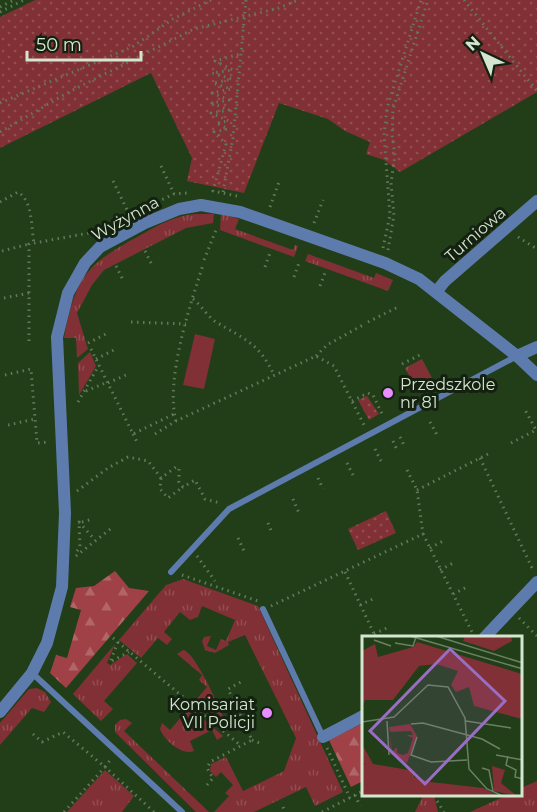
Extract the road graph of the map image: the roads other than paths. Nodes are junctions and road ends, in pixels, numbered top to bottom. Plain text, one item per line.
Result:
1 (537, 201) edge
2 (436, 292) junction
3 (537, 347) edge
4 (517, 356) junction
5 (537, 375) edge
6 (171, 572) dead end
7 (537, 580) edge
8 (263, 609) road end
9 (486, 636) edge
10 (32, 673) junction
11 (0, 712) edge
12 (362, 717) edge
13 (323, 737) joint
14 (182, 812) edge

1 - 2 street, Turniowa
2 - 4 street, Wyżynna
2 - 10 street, Wyżynna
3 - 4 street
4 - 5 street, Wyżynna
4 - 6 lane
7 - 9 street
8 - 13 lane
10 - 11 street, Wyżynna
10 - 14 lane
12 - 13 street

